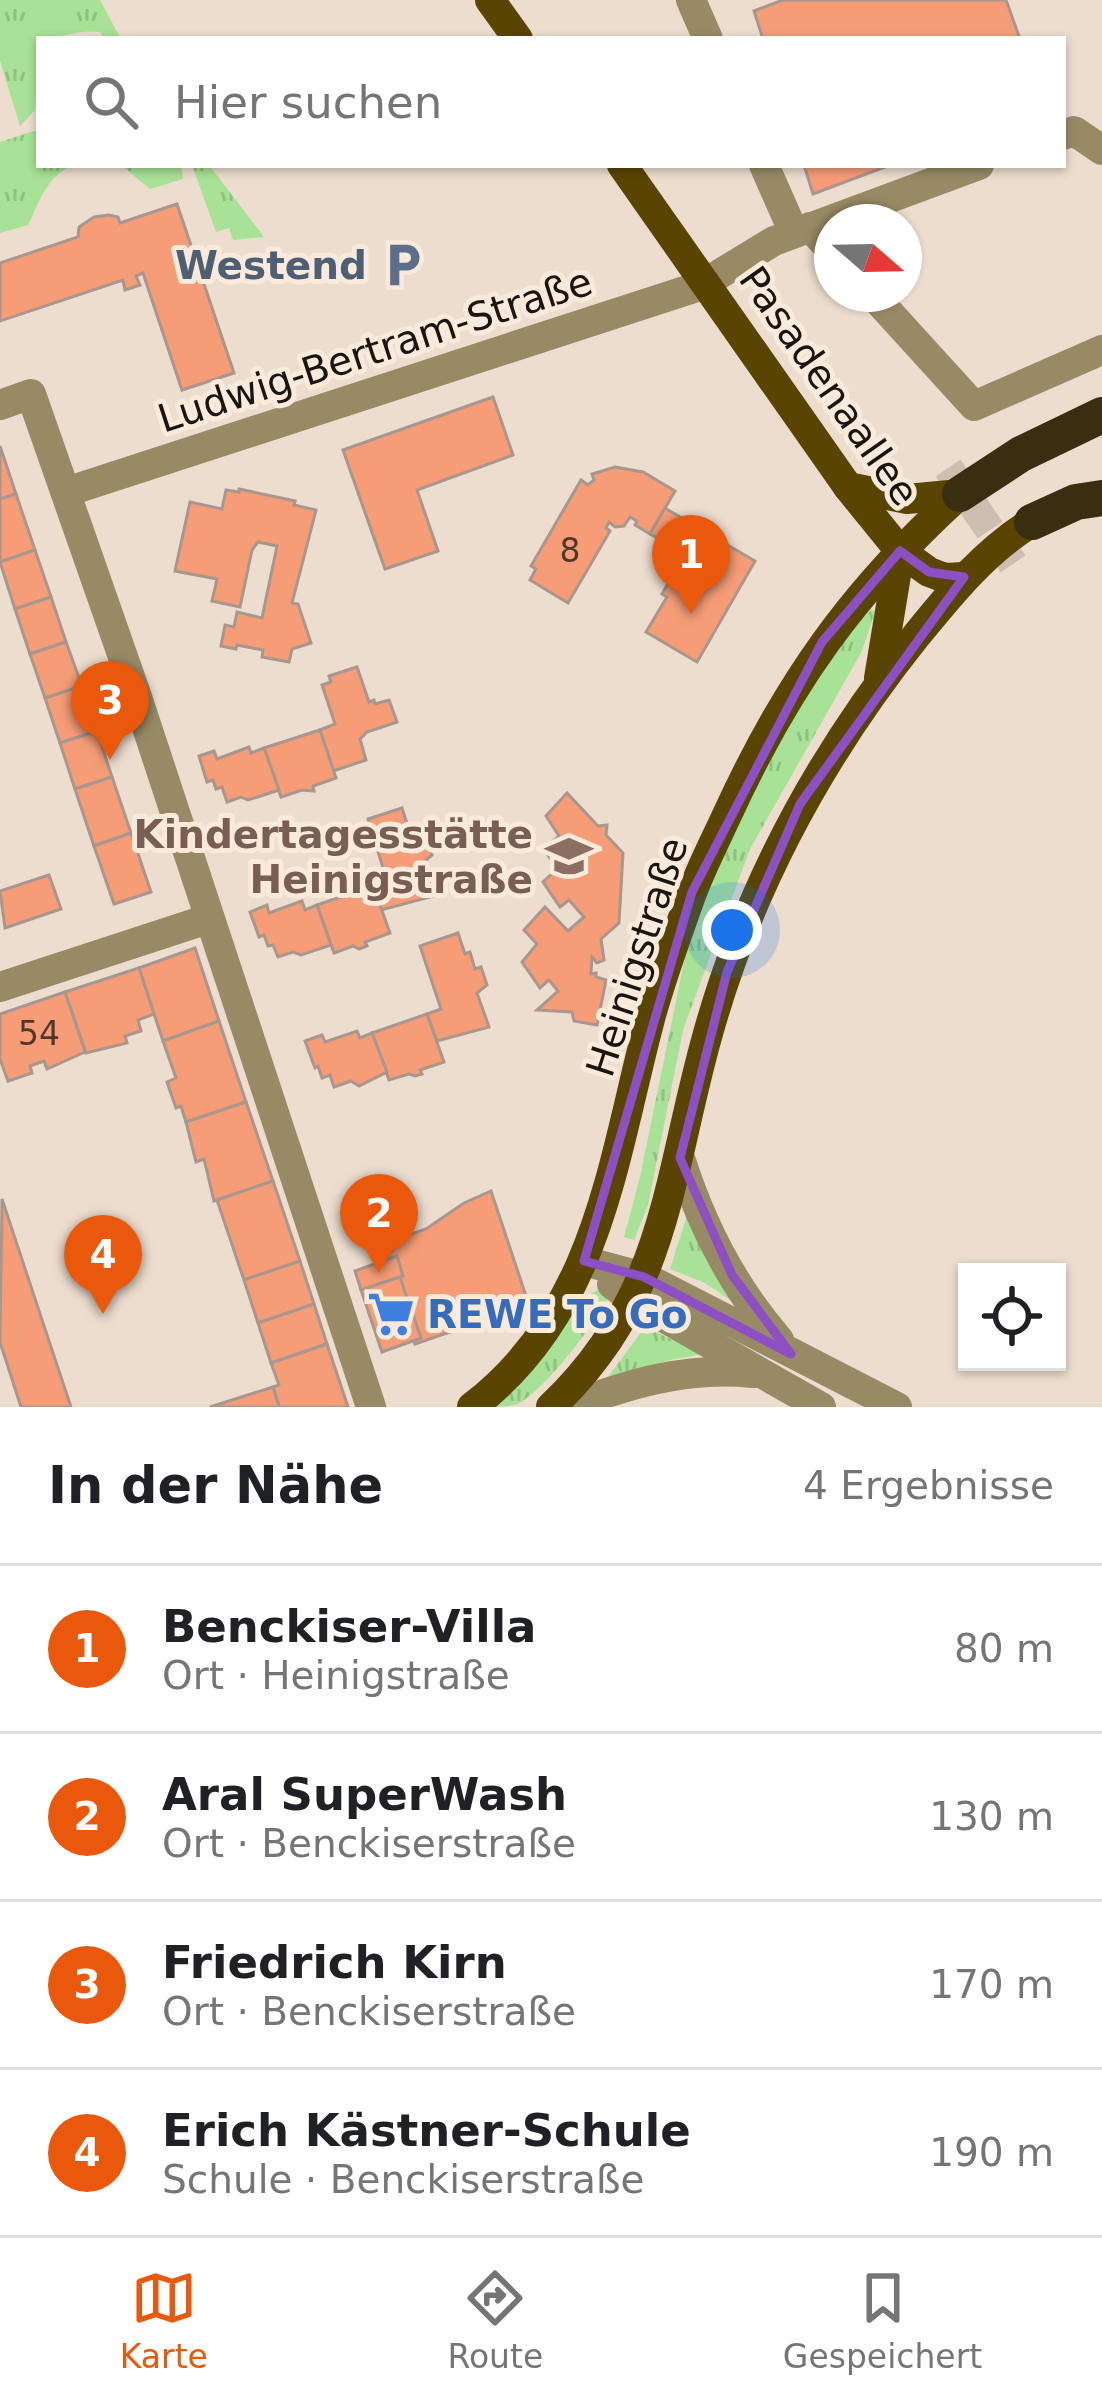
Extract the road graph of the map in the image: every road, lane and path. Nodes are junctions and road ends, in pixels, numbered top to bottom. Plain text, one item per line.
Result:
1 (490, 0) edge
2 (503, 0) edge
3 (691, 0) edge
4 (516, 36) edge
5 (530, 36) edge
6 (707, 36) edge
7 (1066, 134) edge
8 (1102, 150) edge
9 (613, 168) edge
10 (624, 168) edge
11 (766, 168) edge
12 (972, 168) edge
13 (802, 230) junction
14 (814, 238) edge
15 (704, 284) junction
16 (888, 312) edge
17 (1102, 350) edge
18 (0, 405) edge
19 (1102, 416) edge
20 (848, 487) junction
21 (66, 492) junction
22 (960, 494) junction
23 (1102, 498) edge
24 (1033, 522) junction
25 (1102, 525) edge
26 (886, 542) junction
27 (964, 577) junction
28 (878, 684) junction
29 (208, 919) junction
30 (0, 987) edge
31 (680, 1158) junction
32 (584, 1261) junction
33 (638, 1288) junction
34 (790, 1354) junction
35 (763, 1374) junction
36 (371, 1407) edge
37 (472, 1407) edge
38 (551, 1407) edge
39 (567, 1407) edge
40 (821, 1407) edge
41 (897, 1407) edge

1 - 4 main road
2 - 5 main road
3 - 6 street
7 - 8 street
9 - 15 main road, Pasadenaallee
10 - 15 main road, Pasadenaallee
11 - 13 street
12 - 13 street, Ludwig-Bertram-Straße
13 - 14 street
13 - 15 street, Ludwig-Bertram-Straße
15 - 20 main road, Pasadenaallee
15 - 21 street, Ludwig-Bertram-Straße
15 - 26 main road, Pasadenaallee
16 - 17 street
18 - 21 street
19 - 22 highway
20 - 22 main road
20 - 26 main road, Pasadenaallee
21 - 29 street
22 - 26 main road
23 - 24 highway
24 - 25 highway
24 - 27 main road
26 - 27 main road
26 - 28 main road
26 - 32 main road, Heinigstraße
27 - 28 main road
28 - 31 main road
29 - 30 street
29 - 36 street
31 - 33 main road
31 - 34 street
32 - 33 street
32 - 37 main road, Heinigstraße
33 - 34 street
33 - 35 street
33 - 38 main road
34 - 41 street
35 - 39 street
35 - 40 street

